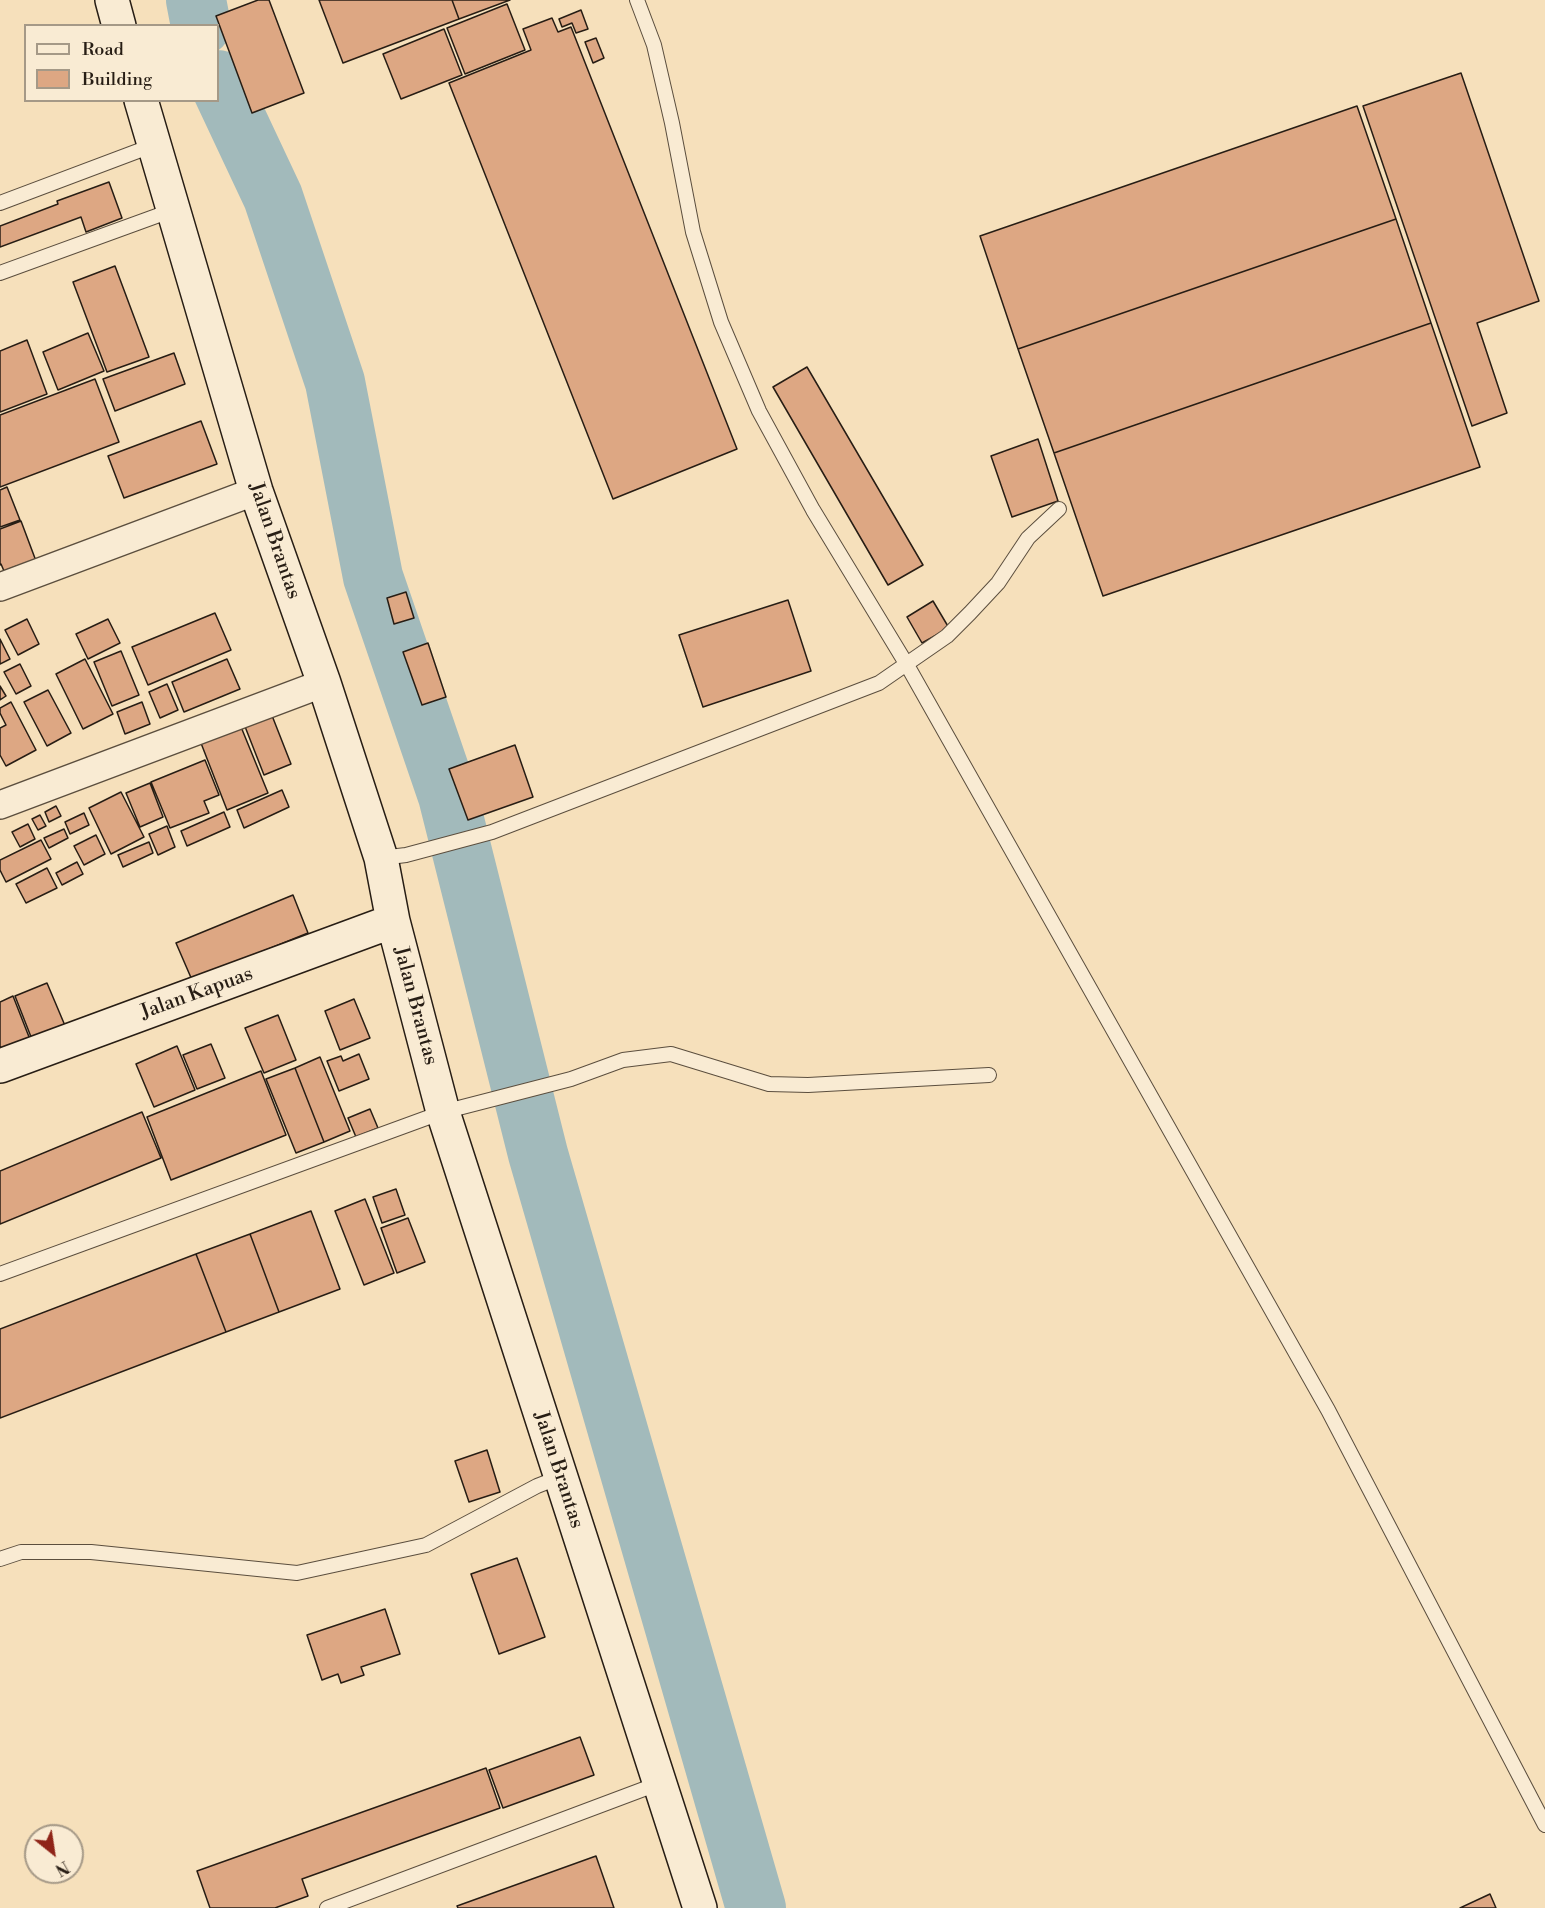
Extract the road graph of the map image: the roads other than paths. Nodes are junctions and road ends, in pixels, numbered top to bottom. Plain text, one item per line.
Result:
1 (112, 0) edge
2 (637, 0) edge
3 (118, 24) edge
4 (142, 102) edge
5 (154, 145) junction
6 (0, 203) edge
7 (173, 209) junction
8 (0, 273) edge
9 (256, 491) junction
10 (1059, 508) dead end
11 (0, 586) edge
12 (907, 665) junction
13 (324, 683) junction
14 (0, 805) edge
15 (394, 856) junction
16 (393, 921) junction
17 (0, 1066) edge
18 (989, 1075) dead end
19 (443, 1112) junction
20 (0, 1274) edge
21 (560, 1477) junction
22 (0, 1558) edge
23 (660, 1783) junction
24 (1545, 1825) edge
25 (327, 1908) edge
26 (700, 1908) edge

1 - 3 main road
2 - 12 lane
4 - 5 main road, Jalan Brantas
5 - 6 lane
5 - 7 main road, Jalan Brantas
7 - 8 lane
7 - 9 main road, Jalan Brantas
9 - 11 street
9 - 13 main road, Jalan Brantas
10 - 12 lane
12 - 15 lane
12 - 24 lane
13 - 14 street
13 - 15 main road, Jalan Brantas
15 - 16 main road, Jalan Brantas
16 - 17 main road, Jalan Kapuas
16 - 19 main road, Jalan Brantas
18 - 19 lane
19 - 20 lane
19 - 21 main road, Jalan Brantas
21 - 22 lane
21 - 23 main road, Jalan Brantas
23 - 25 lane
23 - 26 main road, Jalan Brantas

